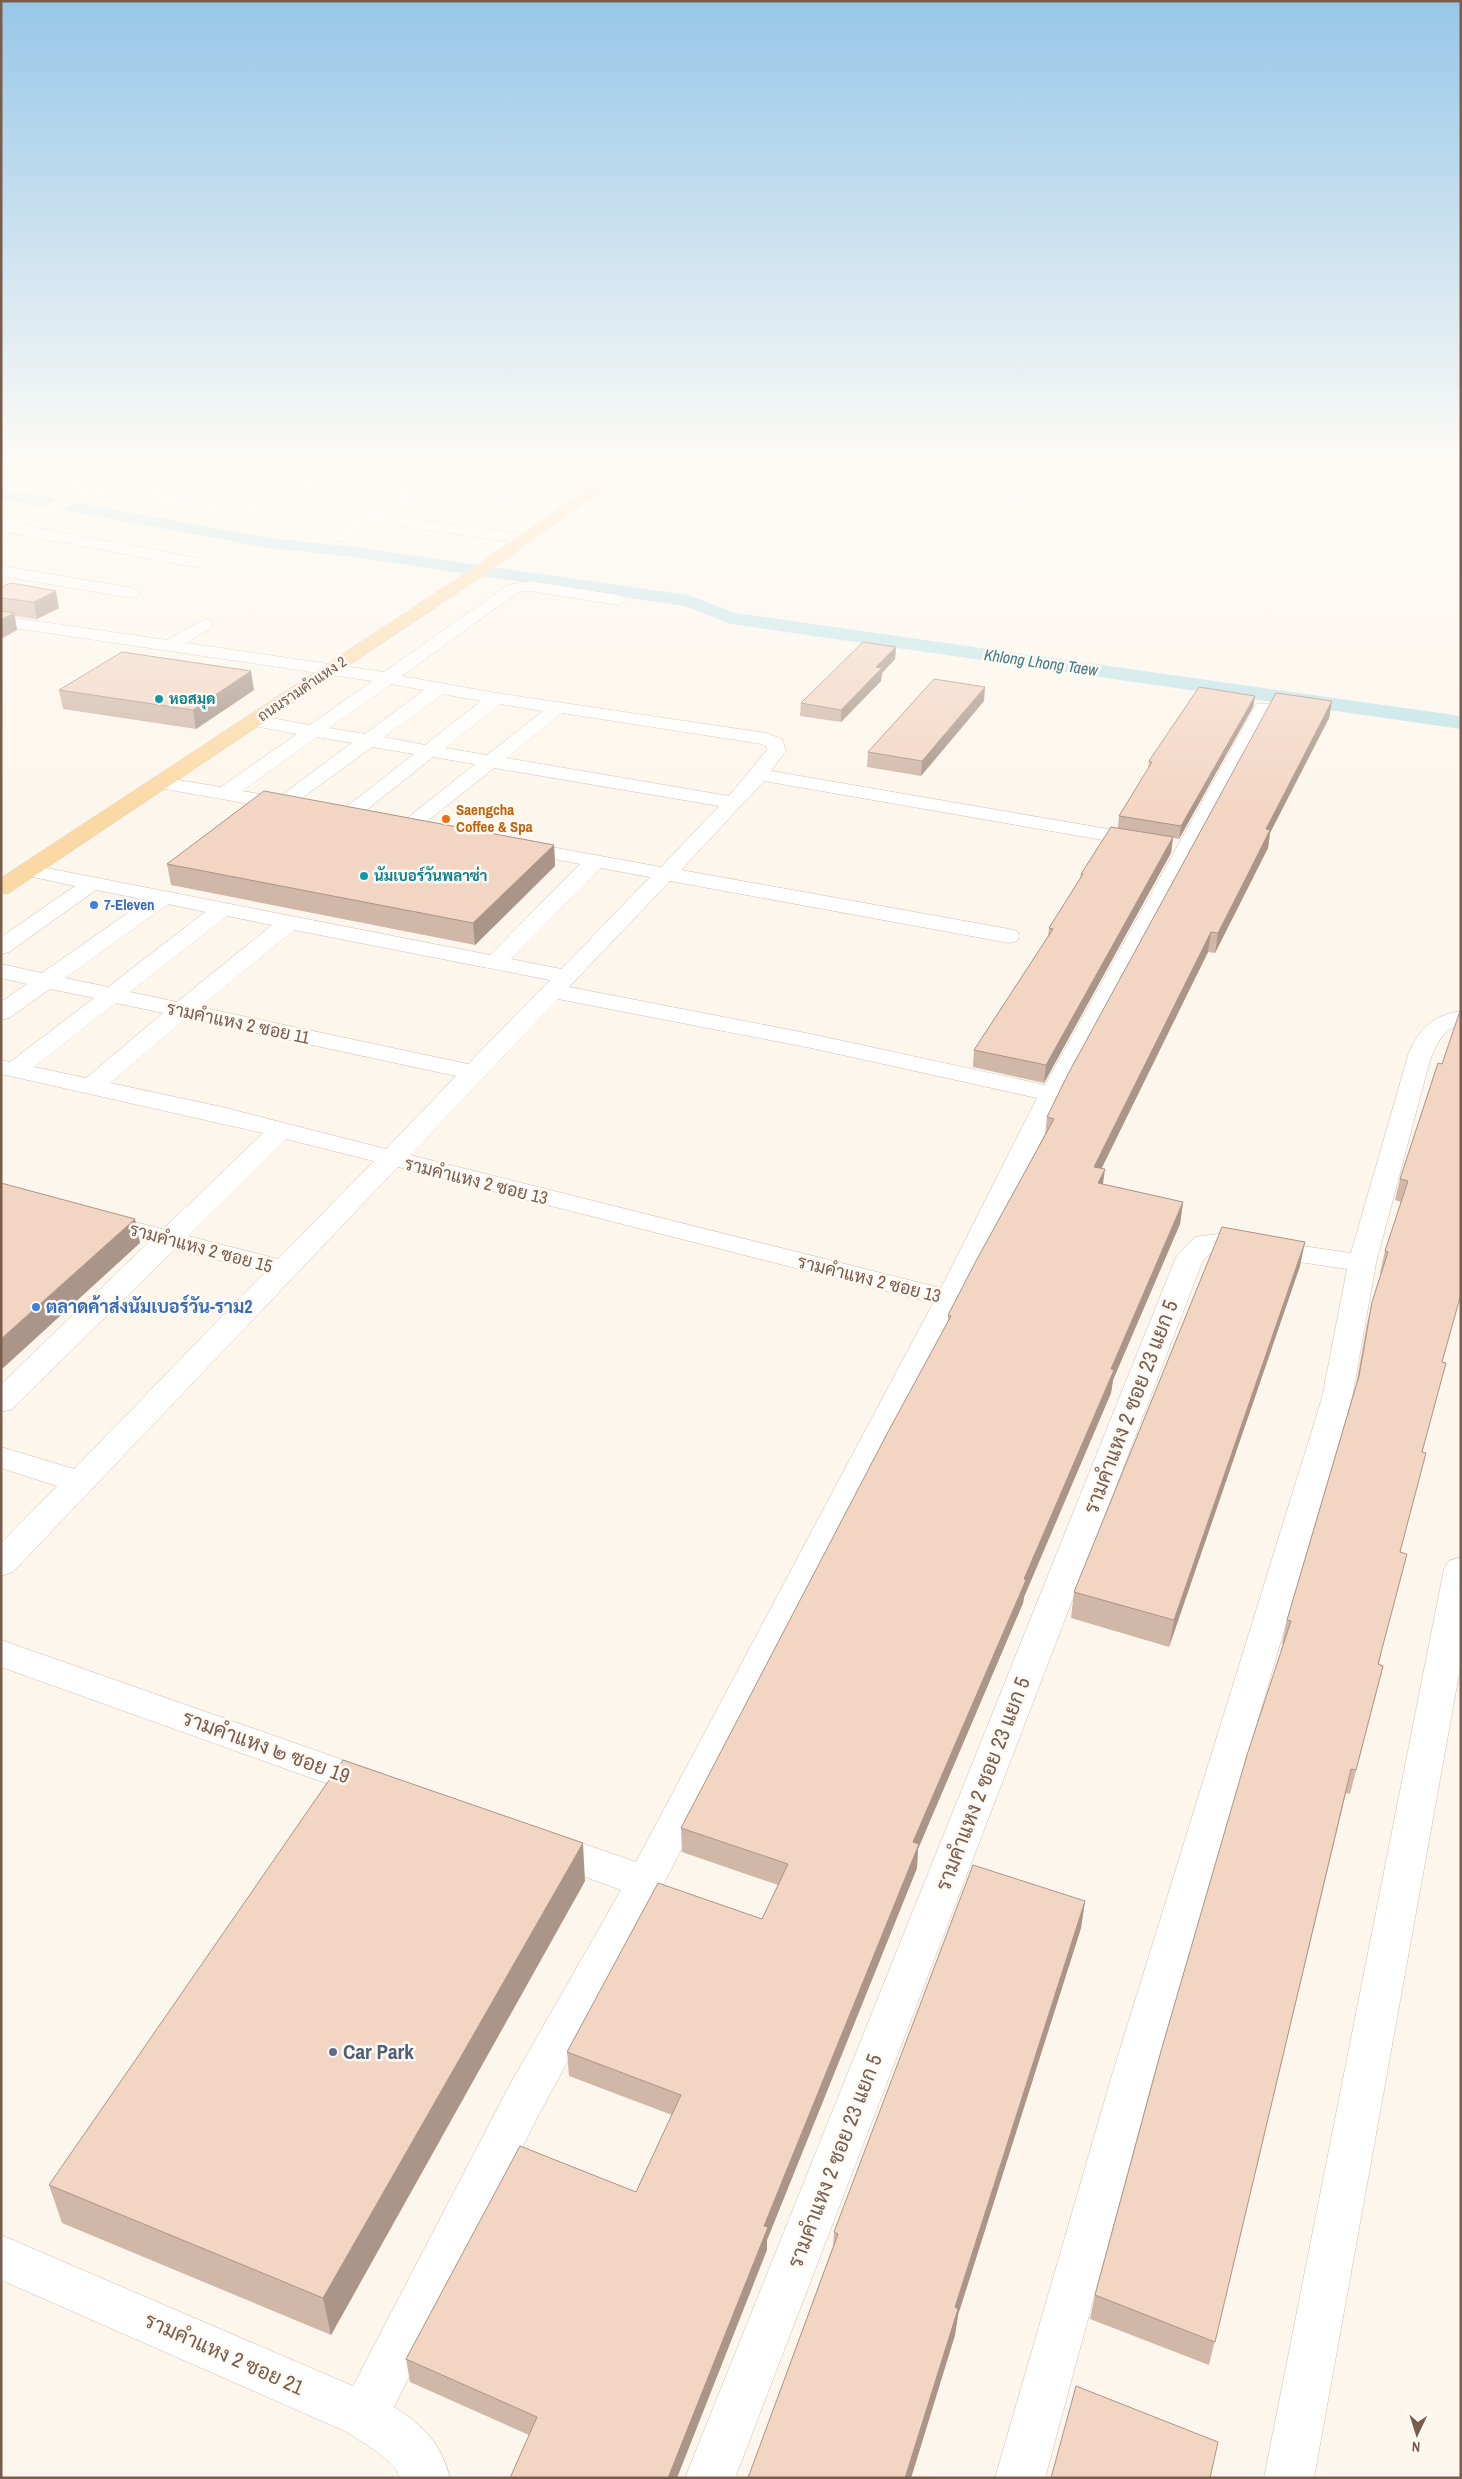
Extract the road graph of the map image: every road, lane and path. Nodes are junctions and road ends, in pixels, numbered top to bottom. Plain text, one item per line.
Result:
1 (86, 585) edge
2 (459, 585) edge
3 (132, 592) dead end
4 (618, 600) dead end
5 (1, 621) edge
6 (205, 624) dead end
7 (171, 645) junction
8 (332, 670) junction
9 (386, 678) junction
10 (439, 688) junction
11 (496, 698) junction
12 (559, 707) junction
13 (1263, 708) dead end
14 (255, 721) junction
15 (310, 732) junction
16 (369, 741) junction
17 (426, 751) junction
18 (491, 761) junction
19 (758, 774) junction
20 (160, 783) junction
21 (226, 794) junction
22 (734, 803) junction
23 (282, 804) junction
24 (329, 812) junction
25 (391, 824) junction
26 (438, 832) edge
27 (497, 843) edge
28 (1170, 845) junction
29 (595, 861) junction
30 (26, 870) junction
31 (664, 875) junction
32 (94, 883) junction
33 (1, 888) edge
34 (164, 897) junction
35 (223, 909) junction
36 (291, 921) junction
37 (1008, 936) dead end
38 (1, 947) edge
39 (495, 963) junction
40 (1, 971) edge
41 (47, 981) junction
42 (560, 984) junction
43 (111, 995) junction
44 (180, 1011) junction
45 (1, 1013) edge
46 (1461, 1018) edge
47 (8, 1069) edge
48 (474, 1073) junction
49 (91, 1087) junction
50 (1052, 1094) junction
51 (281, 1130) junction
52 (391, 1159) junction
53 (76, 1215) edge
54 (169, 1239) junction
55 (1362, 1262) junction
56 (285, 1270) junction
57 (950, 1299) junction
58 (1, 1402) edge
59 (1, 1457) edge
60 (80, 1482) junction
61 (1, 1564) edge
62 (1461, 1569) edge
63 (1, 1653) edge
64 (403, 1796) edge
65 (524, 1839) edge
66 (645, 1882) junction
67 (1, 2257) edge
68 (364, 2415) junction
69 (425, 2478) edge
70 (710, 2478) edge
71 (1020, 2478) edge
72 (1289, 2478) edge

1 - 3 street
2 - 8 main road, ถนนรามคำแหง 2
4 - 9 street
5 - 7 street
6 - 7 street
7 - 8 street
8 - 9 street
8 - 14 main road, ถนนรามคำแหง 2
9 - 10 street
9 - 15 street
10 - 11 street
10 - 16 street
11 - 12 street
11 - 17 street
12 - 18 street
12 - 19 street
13 - 28 street
14 - 15 street
14 - 20 main road, ถนนรามคำแหง 2
15 - 16 street
15 - 21 street
16 - 17 street
16 - 23 street
17 - 18 street
17 - 24 street
18 - 22 street
18 - 25 street
19 - 22 street
19 - 28 street
20 - 21 street
20 - 30 main road, ถนนรามคำแหง 2
21 - 23 street
22 - 31 street
23 - 24 street
24 - 25 street
25 - 26 street
27 - 29 street
28 - 50 street
29 - 31 street
29 - 39 street
30 - 32 street
30 - 33 main road, ถนนรามคำแหง 2
31 - 37 street
31 - 42 street
32 - 34 street
32 - 38 street
34 - 35 street
34 - 41 street
35 - 36 street
35 - 43 street
36 - 39 street
36 - 44 street
39 - 42 street
40 - 41 street, รามคำแหง 2 ซอย 11
41 - 43 street, รามคำแหง 2 ซอย 11
41 - 45 street
42 - 48 street
42 - 50 street
43 - 44 street, รามคำแหง 2 ซอย 11
43 - 47 street
44 - 48 street, รามคำแหง 2 ซอย 11
44 - 49 street
46 - 55 street
47 - 49 street, รามคำแหง 2 ซอย 13
48 - 52 street
49 - 51 street, รามคำแหง 2 ซอย 13
50 - 57 street
51 - 52 street, รามคำแหง 2 ซอย 13
51 - 54 street
52 - 56 street
52 - 57 street, รามคำแหง 2 ซอย 13
53 - 54 street, รามคำแหง 2 ซอย 15
54 - 56 street, รามคำแหง 2 ซอย 15
54 - 58 street
55 - 70 street, รามคำแหง 2 ซอย 23 แยก 5
55 - 71 street
56 - 60 street
57 - 66 street
59 - 60 street
60 - 61 street
62 - 72 street
63 - 64 street, รามคำแหง ๒ ซอย 19
65 - 66 street
66 - 68 street
67 - 68 street, รามคำแหง 2 ซอย 21
68 - 69 street, รามคำแหง 2 ซอย 21

